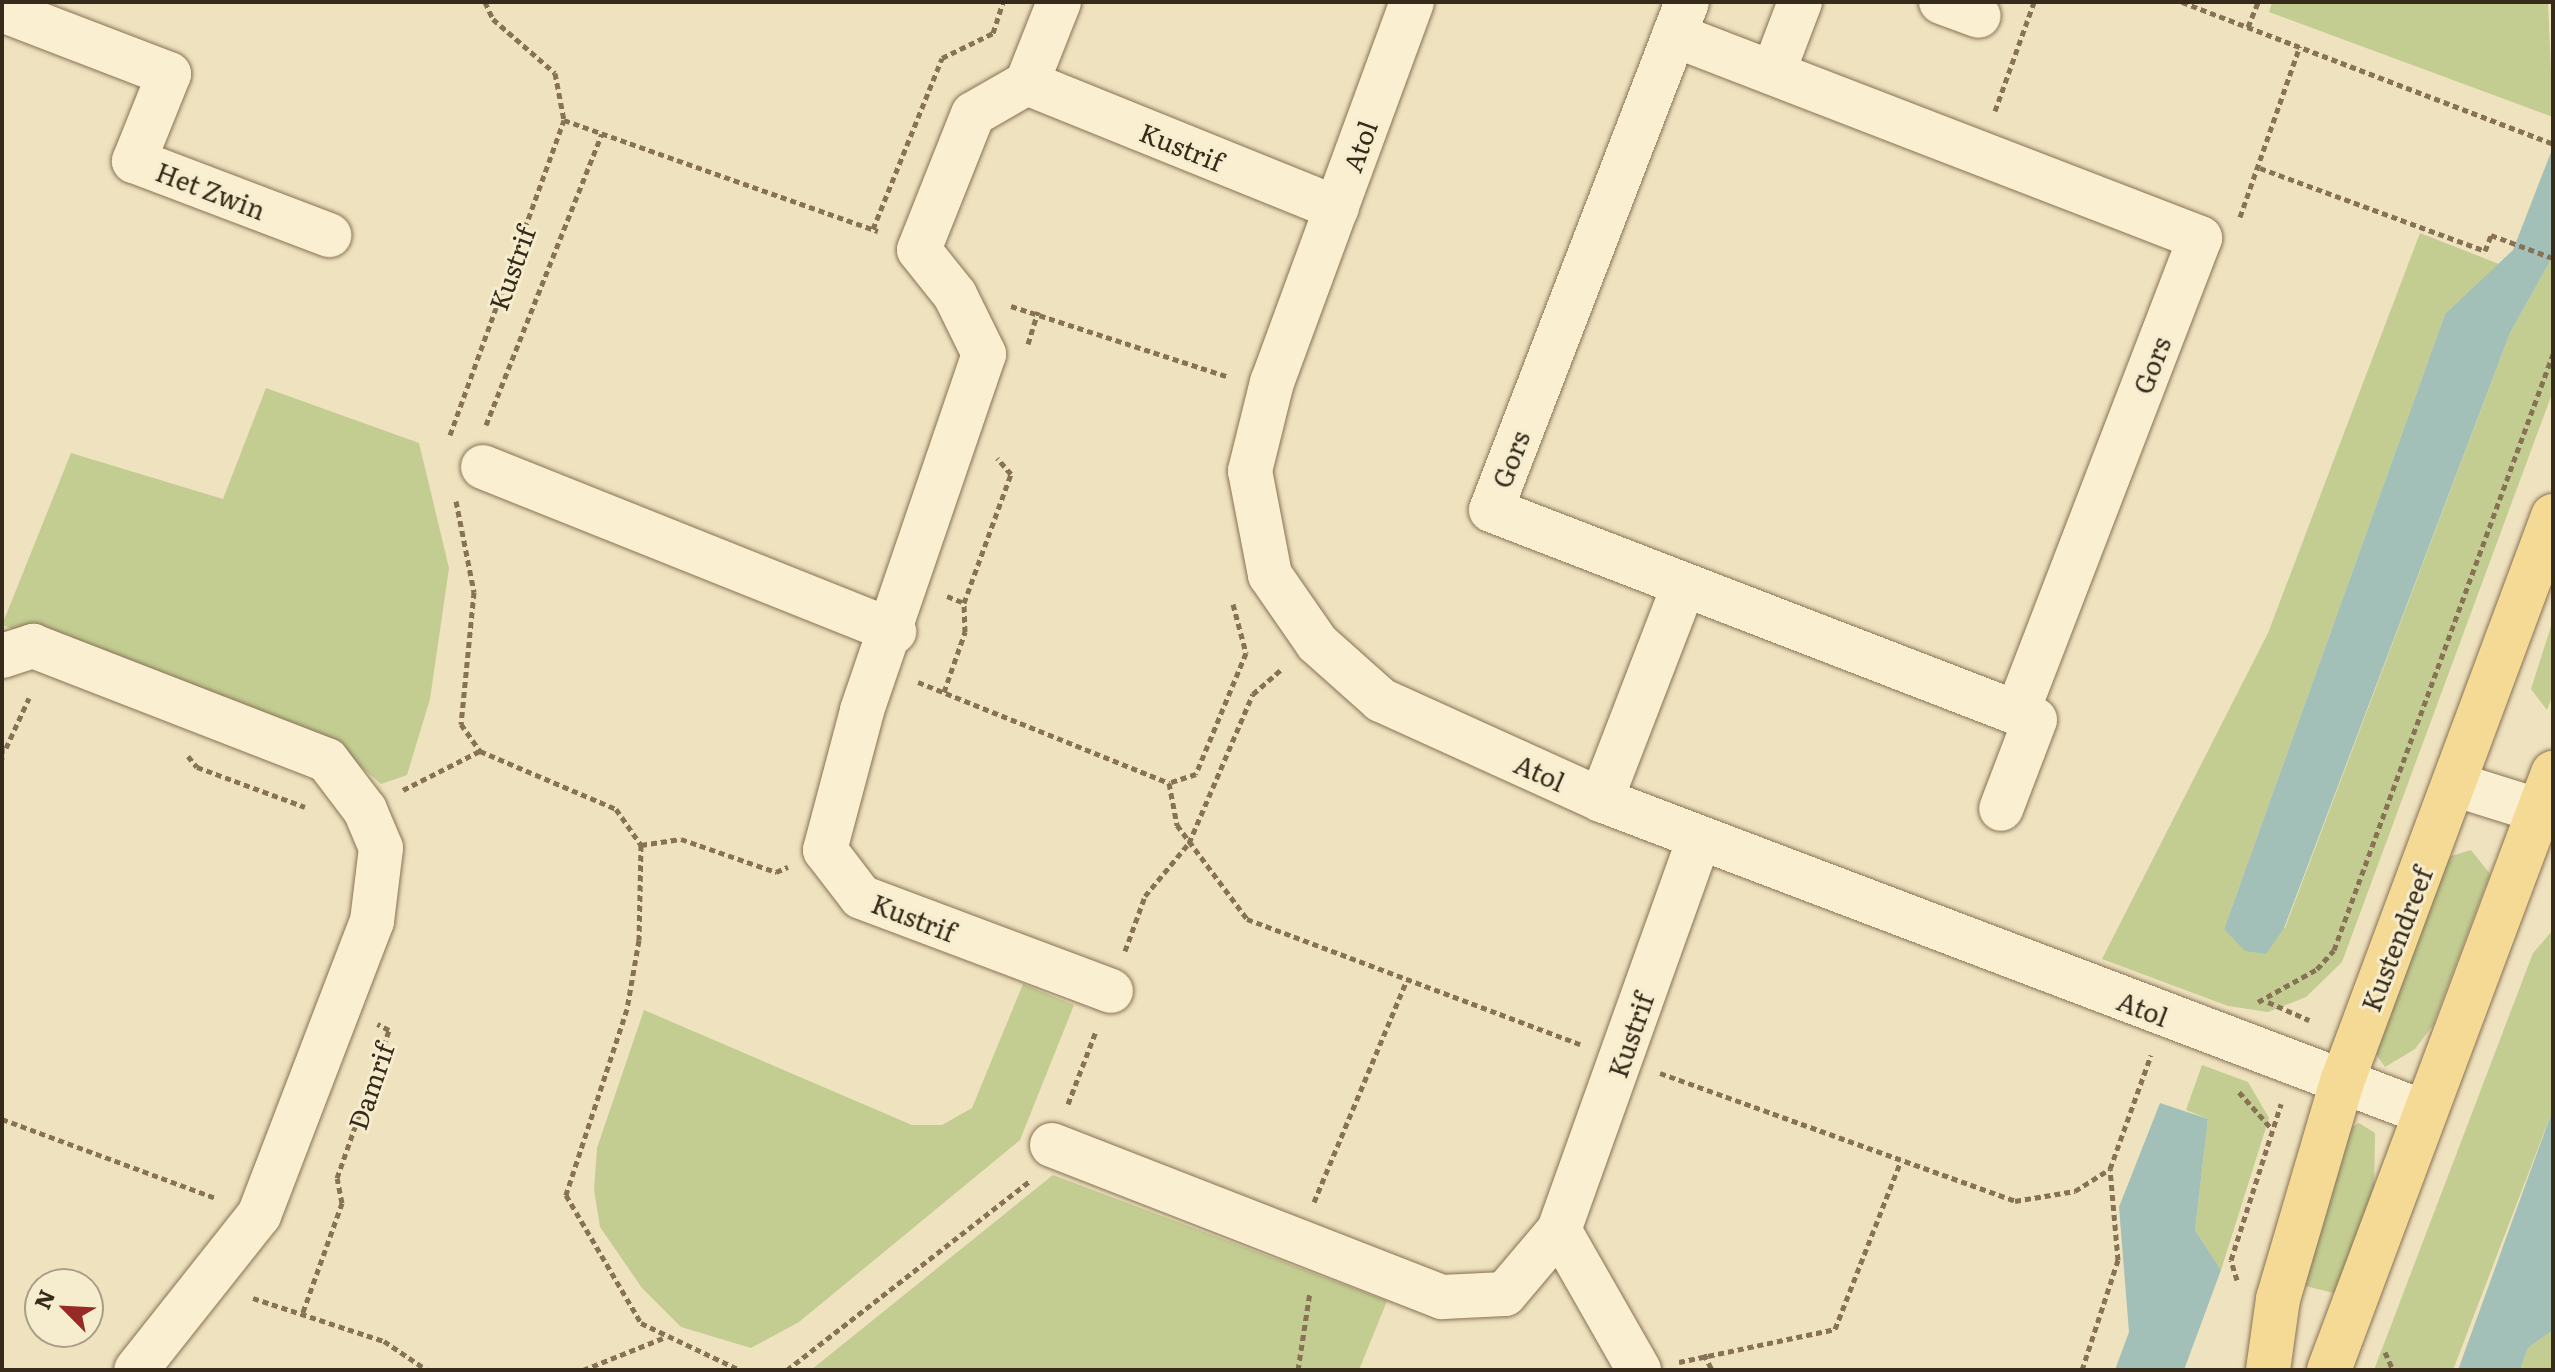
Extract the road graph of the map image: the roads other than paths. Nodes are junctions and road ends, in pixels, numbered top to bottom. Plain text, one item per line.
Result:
1 (1059, 2) edge
2 (1412, 2) edge
3 (1800, 2) edge
4 (2, 10) edge
5 (56, 16) edge
6 (1680, 18) edge
7 (1773, 73) junction
8 (1027, 83) junction
9 (1337, 208) junction
10 (329, 235) dead end
11 (468, 458) road end
12 (2553, 516) edge
13 (1684, 585) junction
14 (886, 649) junction
15 (2, 656) edge
16 (2017, 713) junction
17 (2454, 784) junction
18 (2548, 799) edge
19 (1601, 800) junction
20 (2001, 809) dead end
21 (1699, 839) junction
22 (1111, 991) dead end
23 (2342, 1082) junction
24 (2423, 1112) junction
25 (1052, 1145) dead end
26 (1559, 1230) junction
27 (1654, 1368) edge
28 (136, 1370) edge
29 (2268, 1370) edge
30 (2329, 1370) edge

1 - 8 street
2 - 9 street, Atol
3 - 7 street
4 - 5 street
5 - 10 street, Het Zwin
6 - 7 street, Gors
6 - 13 street, Gors
7 - 16 street, Gors
8 - 9 street, Kustrif
8 - 14 street
9 - 19 street, Atol
11 - 14 street
12 - 17 main road, Kustendreef
13 - 16 street, Gors
13 - 19 street
14 - 22 street, Kustrif
15 - 28 street
16 - 20 street
17 - 18 street
17 - 23 main road, Kustendreef
18 - 24 main road
19 - 21 street, Atol
21 - 23 street, Atol
21 - 26 street, Kustrif
23 - 24 street, Atol
23 - 29 main road, Kustendreef
24 - 30 main road
25 - 26 street, Kustrif
26 - 27 street

